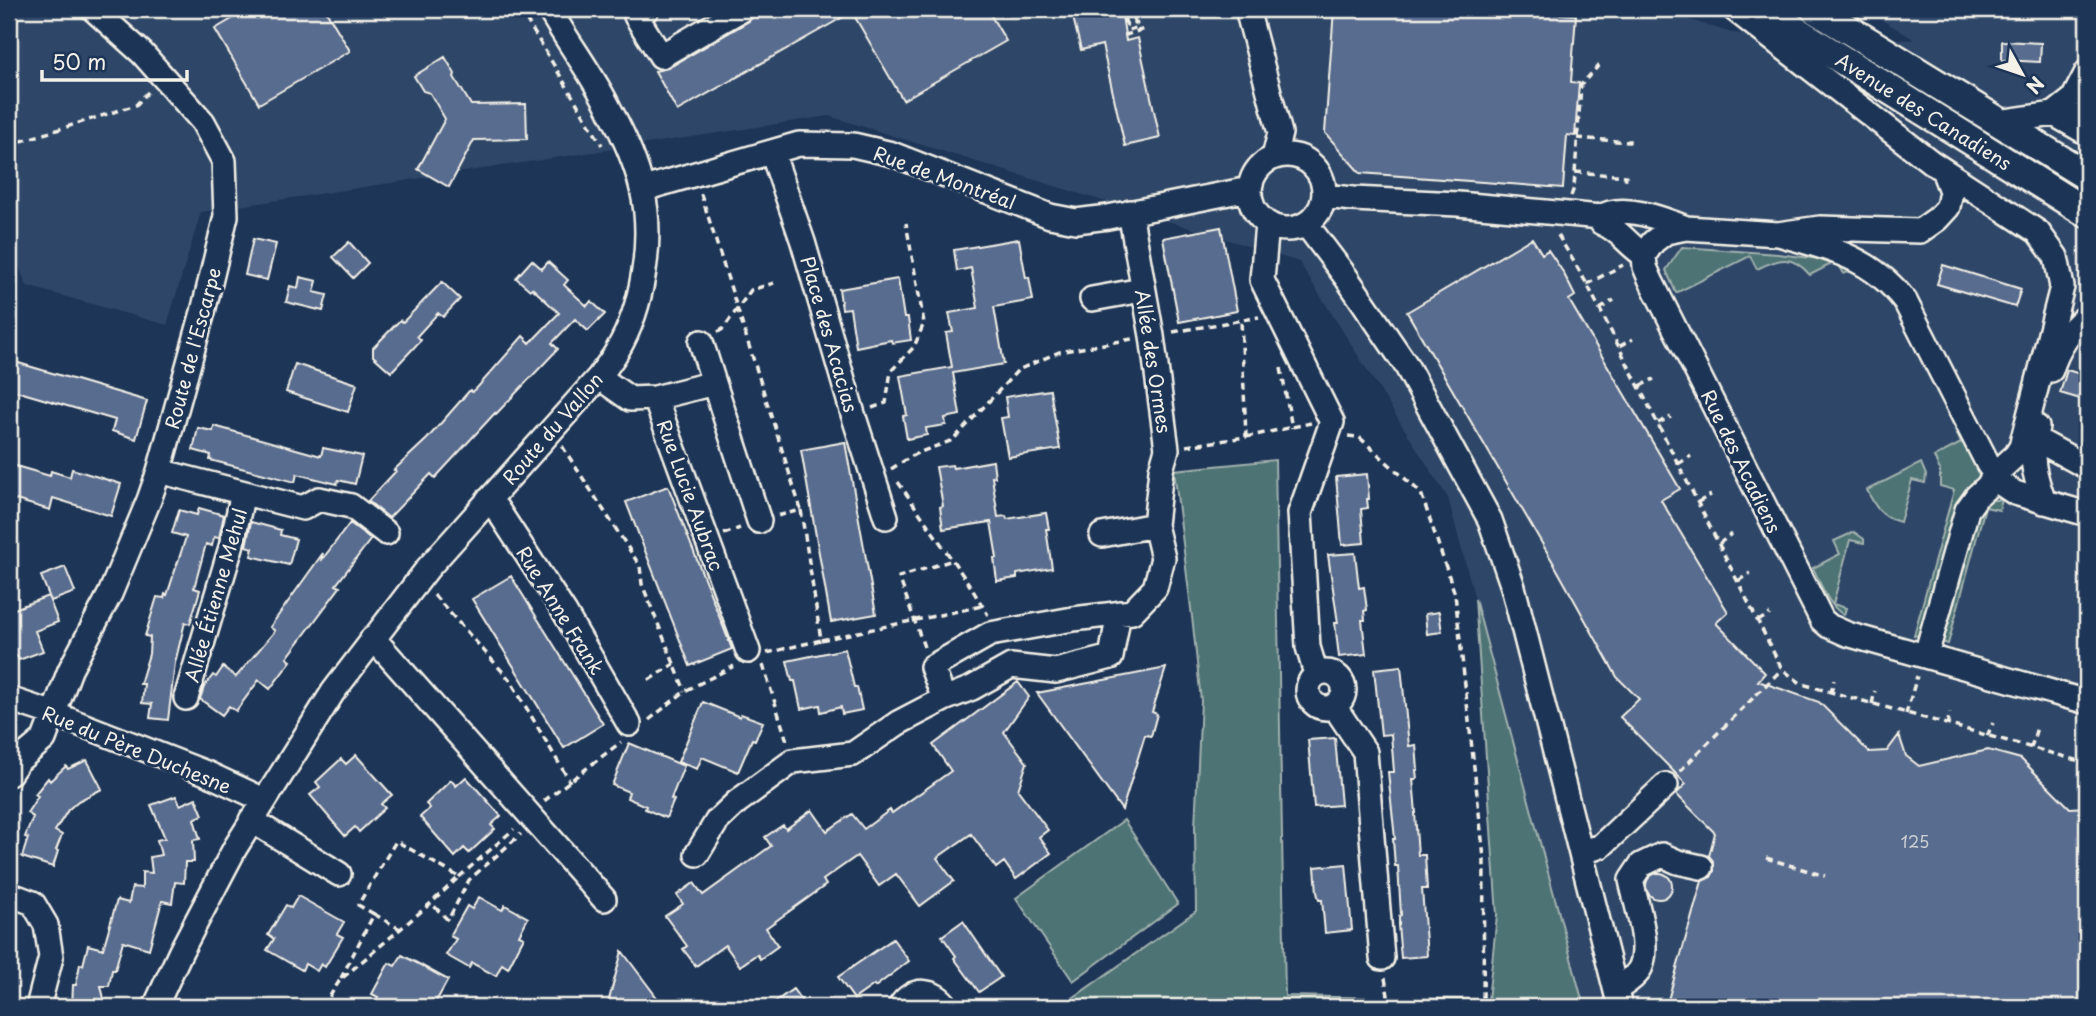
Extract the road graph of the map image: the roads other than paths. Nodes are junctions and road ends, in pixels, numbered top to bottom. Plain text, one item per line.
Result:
1 (93, 9) edge
2 (549, 9) edge
3 (647, 9) edge
4 (742, 9) edge
5 (1247, 9) edge
6 (1734, 9) edge
7 (1761, 9) edge
8 (1815, 9) edge
9 (2087, 72) edge
10 (2080, 103) edge
11 (2054, 114) junction
12 (1999, 122) junction
13 (2087, 133) edge
14 (772, 152) junction
15 (1274, 157) junction
16 (1943, 170) junction
17 (2087, 176) edge
18 (1250, 189) junction
19 (643, 191) junction
20 (1324, 196) junction
21 (1130, 212) junction
22 (2087, 213) edge
23 (1601, 216) junction
24 (1267, 224) junction
25 (1306, 224) junction
26 (1686, 228) junction
27 (1778, 234) junction
28 (1638, 258) junction
29 (1142, 290) junction
30 (1092, 299) dead end
31 (2087, 316) edge
32 (701, 342) road end
33 (598, 377) junction
34 (714, 383) junction
35 (655, 398) junction
36 (2028, 439) junction
37 (2087, 467) edge
38 (159, 471) junction
39 (1994, 475) junction
40 (243, 493) junction
41 (487, 501) junction
42 (2044, 502) junction
43 (2087, 514) edge
44 (886, 517) dead end
45 (759, 521) dead end
46 (1154, 525) junction
47 (386, 533) dead end
48 (1102, 535) dead end
49 (1119, 614) junction
50 (372, 639) junction
51 (748, 651) road end
52 (1926, 655) junction
53 (186, 698) dead end
54 (9, 699) edge
55 (944, 699) junction
56 (2087, 702) edge
57 (54, 714) junction
58 (629, 724) dead end
59 (9, 774) edge
60 (1666, 785) road end
61 (264, 800) junction
62 (251, 820) junction
63 (1581, 853) junction
64 (697, 854) dead end
65 (1701, 867) dead end
66 (339, 874) dead end
67 (9, 894) edge
68 (604, 899) dead end
69 (1382, 958) road end
70 (1618, 998) edge
71 (160, 1005) edge
72 (38, 1007) edge
73 (900, 1007) edge
74 (947, 1007) edge

1 - 38 street, Route de l'Escarpe
2 - 19 street, Route du Vallon
3 - 4 street
5 - 15 street
6 - 16 street
7 - 22 main road, Avenue des Canadiens
8 - 12 main road, Avenue des Canadiens
9 - 10 street
10 - 11 street
11 - 12 street
11 - 13 street
12 - 17 main road, Avenue des Canadiens
14 - 19 street, Rue de Montréal
14 - 21 street, Rue de Montréal
14 - 44 street, Place des Acacias
15 - 18 street
15 - 20 street
16 - 27 street
16 - 36 street
18 - 21 street, Rue de Montréal
18 - 24 street
19 - 33 street, Route du Vallon
20 - 23 street
20 - 25 street
21 - 29 street, Allée des Ormes
23 - 26 street
23 - 28 street
24 - 25 street
24 - 69 street
25 - 63 street
26 - 27 street
26 - 28 street
27 - 39 street
28 - 52 street, Rue des Acadiens
29 - 30 street
29 - 46 street, Allée des Ormes
31 - 36 street
32 - 34 street
33 - 35 street, Rue Lucie Aubrac
33 - 41 street, Route du Vallon
34 - 35 street
34 - 45 street
35 - 51 street, Rue Lucie Aubrac
36 - 37 street
36 - 39 street
36 - 42 street
38 - 40 street
38 - 57 street, Route de l'Escarpe
39 - 42 street
39 - 52 street
40 - 47 street
40 - 53 street, Allée Étienne Mehul
41 - 50 street, Route du Vallon
41 - 58 street, Rue Anne Frank
42 - 43 street
46 - 48 street
46 - 49 street, Allée des Ormes
49 - 55 street
49 - 55 street, Allée des Ormes
50 - 61 street, Route du Vallon
50 - 68 street
52 - 56 street, Rue des Acadiens
54 - 57 street, Rue du Père Duchesne
55 - 64 street
57 - 59 street, Route de l'Escarpe
57 - 61 street, Rue du Père Duchesne
60 - 63 street
61 - 62 street, Route du Vallon
62 - 66 street
62 - 71 street, Route du Vallon
63 - 70 street
65 - 70 street
67 - 72 street
73 - 74 street

